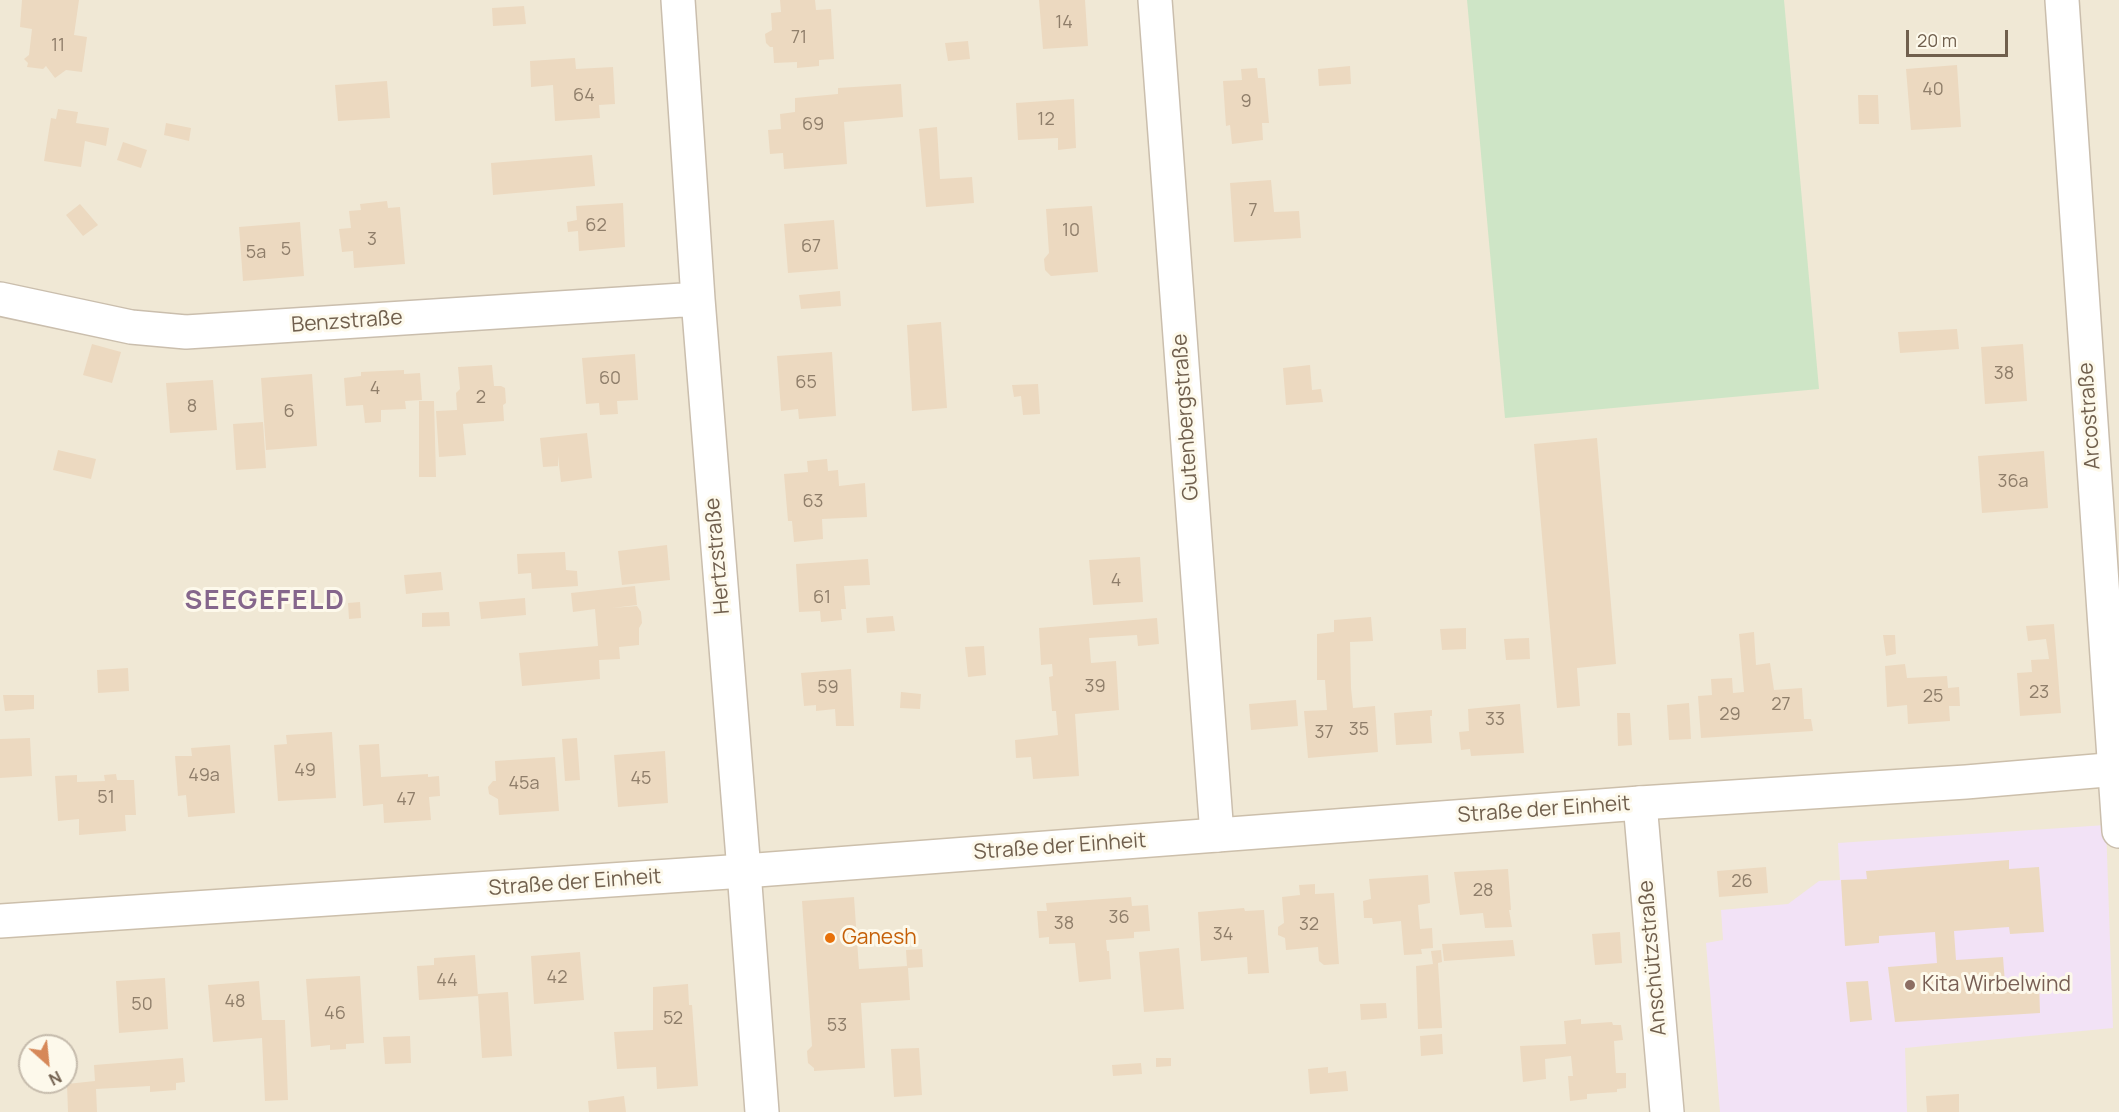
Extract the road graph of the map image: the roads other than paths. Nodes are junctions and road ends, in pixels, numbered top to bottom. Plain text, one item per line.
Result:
1 (678, 0) edge
2 (1155, 0) edge
3 (2062, 0) edge
4 (0, 299) edge
5 (698, 299) junction
6 (2117, 769) edge
7 (1640, 803) junction
8 (2119, 831) edge
9 (1217, 834) junction
10 (744, 871) junction
11 (0, 921) edge
12 (762, 1112) edge
13 (1667, 1112) edge

1 - 5 street, Hertzstraße
2 - 9 street, Gutenbergstraße
3 - 6 street, Arcostraße
4 - 5 street, Benzstraße
5 - 10 street, Hertzstraße
6 - 7 street, Straße der Einheit
6 - 8 street, Arcostraße
7 - 9 street, Straße der Einheit
7 - 13 street, Anschützstraße
9 - 10 street, Straße der Einheit
10 - 11 street, Straße der Einheit
10 - 12 street, Hertzstraße

